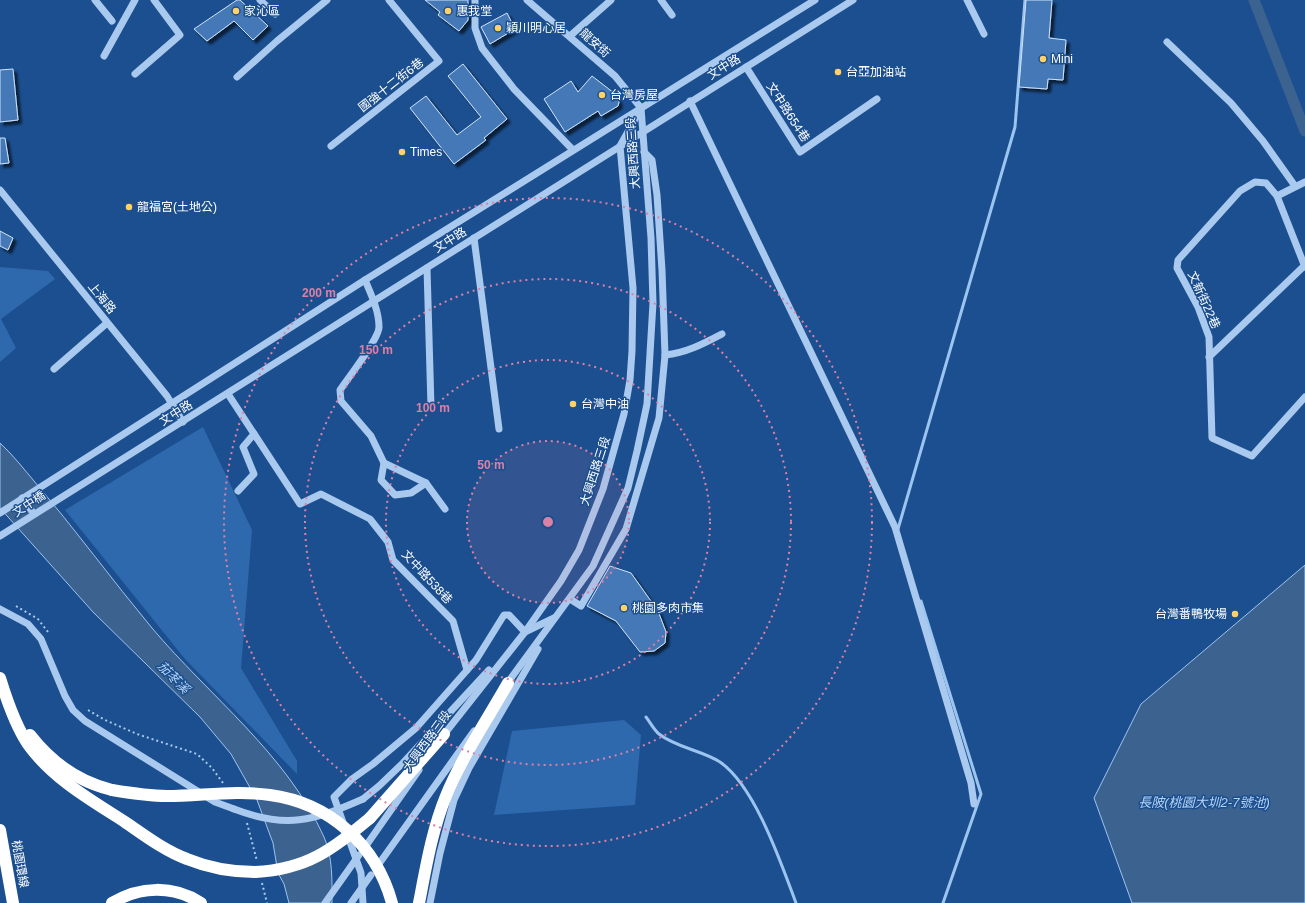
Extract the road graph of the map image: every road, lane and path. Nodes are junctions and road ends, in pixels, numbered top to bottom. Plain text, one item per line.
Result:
1 (95, 0) edge
2 (135, 0) edge
3 (154, 0) edge
4 (260, 0) edge
5 (327, 0) edge
6 (389, 0) edge
7 (475, 0) edge
8 (527, 0) edge
9 (611, 0) edge
10 (661, 0) edge
11 (815, 0) edge
12 (853, 0) edge
13 (967, 0) edge
14 (275, 14) dead end
15 (672, 15) dead end
16 (112, 21) dead end
17 (984, 34) dead end
18 (570, 36) junction
19 (1167, 42) dead end
20 (104, 56) dead end
21 (746, 67) junction
22 (135, 74) dead end
23 (237, 77) dead end
24 (877, 99) dead end
25 (690, 101) junction
26 (641, 108) junction
27 (643, 132) junction
28 (331, 146) dead end
29 (620, 146) junction
30 (573, 150) junction
31 (644, 152) junction
32 (1305, 182) edge
33 (1296, 186) junction
34 (0, 190) edge
35 (1277, 196) junction
36 (474, 238) junction
37 (1305, 267) edge
38 (427, 268) junction
39 (365, 280) junction
40 (374, 301) junction
41 (107, 323) junction
42 (722, 334) dead end
43 (665, 355) junction
44 (1209, 357) junction
45 (54, 369) dead end
46 (228, 394) junction
47 (1305, 397) edge
48 (172, 403) junction
49 (431, 407) dead end
50 (183, 422) junction
51 (499, 429) dead end
52 (254, 434) junction
53 (384, 463) junction
54 (46, 483) joint
55 (426, 483) junction
56 (238, 492) dead end
57 (22, 498) junction
58 (58, 498) joint
59 (445, 509) dead end
60 (0, 513) edge
61 (34, 514) junction
62 (0, 536) edge
63 (570, 599) junction
64 (14, 605) dead end
65 (0, 609) edge
66 (556, 617) junction
67 (525, 632) junction
68 (49, 635) dead end
69 (467, 670) junction
70 (0, 678) edge
71 (508, 683) junction
72 (9, 704) junction
73 (87, 710) dead end
74 (444, 734) junction
75 (225, 785) dead end
76 (974, 804) dead end
77 (246, 819) dead end
78 (0, 830) edge
79 (259, 874) junction
80 (13, 903) edge
81 (112, 903) edge
82 (201, 903) edge
83 (267, 903) edge
84 (325, 903) edge
85 (351, 903) edge
86 (363, 903) edge
87 (392, 903) edge
88 (419, 903) edge
89 (430, 903) edge

1 - 16 street
2 - 20 street
3 - 22 street
4 - 14 street
5 - 23 street
6 - 28 street, 國強十二街6巷
7 - 30 street
8 - 18 street, 龍安街
9 - 18 street
10 - 15 street
11 - 26 street, 文中路
12 - 21 street, 文中路
13 - 17 street
18 - 26 street, 龍安街
19 - 33 street
21 - 24 street, 文中路654巷
21 - 25 street, 文中路
25 - 27 street, 文中路
25 - 76 street
26 - 27 street, 大興西路三段
26 - 29 street, 大興西路三段
26 - 30 street, 文中路
27 - 29 street, 文中路
27 - 31 street, 大興西路三段
29 - 36 street, 文中路
29 - 67 street, 大興西路三段
30 - 39 street, 文中路
31 - 43 street
31 - 63 street, 大興西路三段
32 - 33 street
33 - 35 street
34 - 41 street, 上海路
35 - 37 street, 文新街22巷
35 - 44 street, 文新街22巷
36 - 38 street, 文中路
36 - 51 street
37 - 44 street
38 - 40 street, 文中路
38 - 49 street
39 - 40 street
39 - 48 street, 文中路
40 - 46 street, 文中路
40 - 53 street
41 - 45 street
41 - 48 street, 上海路
42 - 43 street
43 - 63 street
44 - 47 street, 文新街22巷
46 - 50 street, 文中路
46 - 52 street, 文中路538巷
48 - 50 street, 上海路
48 - 54 street, 文中路
50 - 58 street, 文中路
52 - 56 street
52 - 69 street, 文中路538巷
53 - 55 street
53 - 55 street
54 - 57 street, 文中橋
55 - 59 street
57 - 60 street, 文中橋
57 - 61 street
58 - 61 street, 文中橋
61 - 62 street, 文中橋
63 - 66 street, 大興西路三段
64 - 68 path
65 - 67 street, bridge
66 - 67 street
66 - 71 street, 大興西路三段
66 - 89 street
67 - 69 street
67 - 74 street, 大興西路三段
69 - 86 street
70 - 72 highway
71 - 85 street, 大興西路三段, bridge
71 - 88 highway
72 - 79 highway
72 - 87 highway, bridge
73 - 75 path
74 - 79 highway, bridge
74 - 84 street, 大興西路三段, bridge
77 - 79 path
78 - 80 highway, 桃園環線
79 - 83 path
81 - 82 highway

